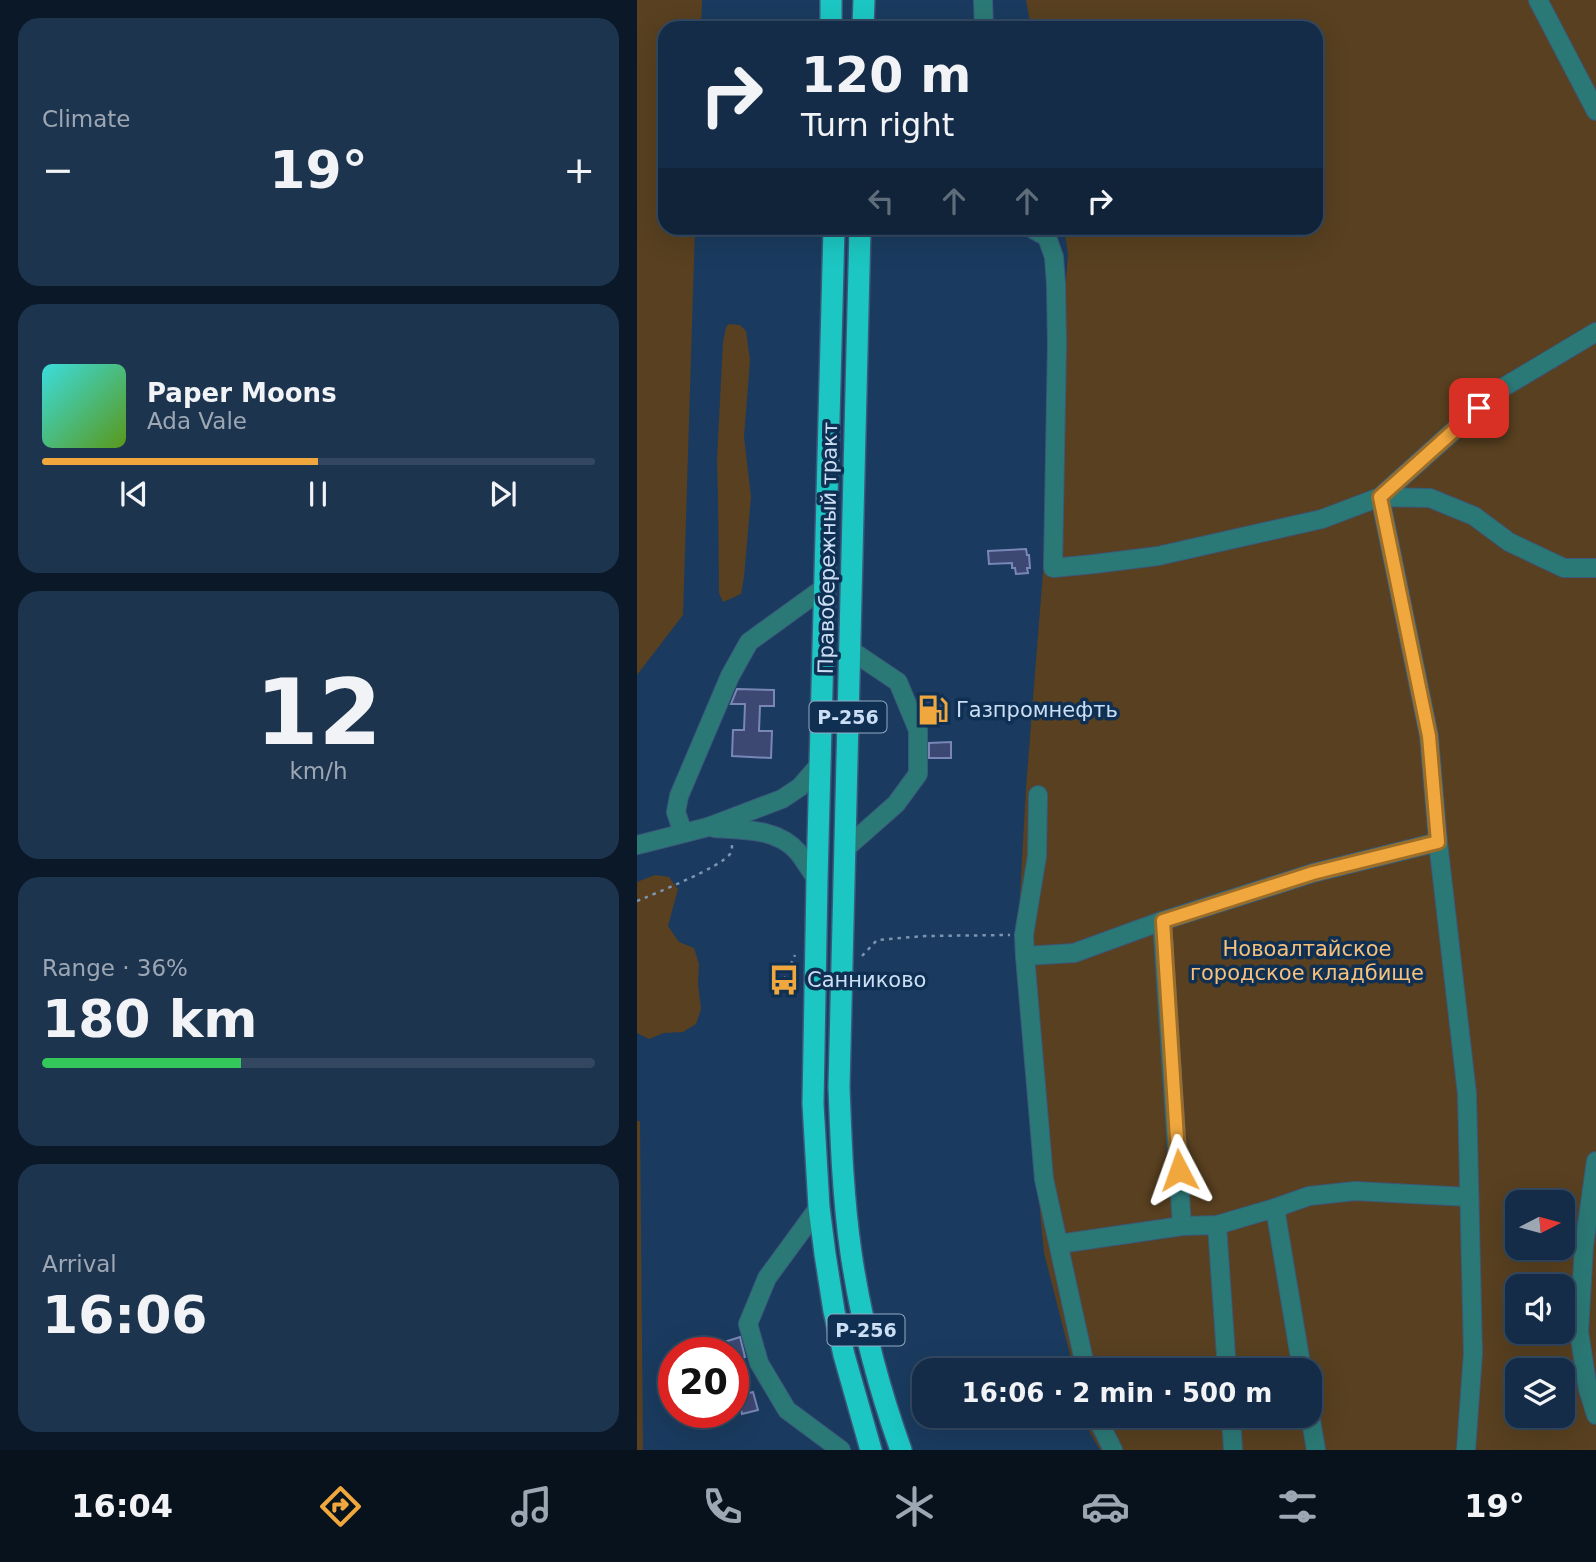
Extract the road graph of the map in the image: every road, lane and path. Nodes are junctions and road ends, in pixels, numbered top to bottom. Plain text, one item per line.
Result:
1 (831, 0) edge
2 (858, 0) edge
3 (864, 0) edge
4 (983, 0) edge
5 (1538, 0) edge
6 (829, 21) edge
7 (860, 21) edge
8 (862, 21) edge
9 (984, 21) edge
10 (1596, 110) edge
11 (834, 235) edge
12 (860, 235) edge
13 (1043, 235) edge
14 (1596, 332) edge
15 (1380, 497) junction
16 (1596, 568) edge
17 (825, 587) junction
18 (849, 649) junction
19 (820, 764) junction
20 (1038, 795) dead end
21 (708, 827) junction
22 (734, 829) junction
23 (683, 833) junction
24 (1438, 842) junction
25 (637, 845) edge
26 (845, 849) junction
27 (817, 880) junction
28 (637, 901) edge
29 (1163, 921) junction
30 (1024, 935) junction
31 (795, 955) dead end
32 (862, 956) dead end
33 (1025, 956) junction
34 (784, 980) dead end
35 (1596, 1161) edge
36 (1469, 1197) junction
37 (819, 1207) junction
38 (1275, 1208) junction
39 (1217, 1225) junction
40 (1182, 1226) junction
41 (1059, 1244) junction
42 (1083, 1358) edge
43 (1226, 1358) edge
44 (1301, 1358) edge
45 (1596, 1415) edge
46 (1102, 1428) edge
47 (1232, 1428) edge
48 (1312, 1428) edge
49 (841, 1450) edge
50 (871, 1450) edge
51 (901, 1450) edge
52 (1113, 1450) edge
53 (1233, 1450) edge
54 (1316, 1450) edge
55 (1466, 1450) edge

1 - 6 highway
2 - 7 highway
3 - 8 highway
4 - 9 street
5 - 10 street
11 - 17 highway, Правобережный тракт / Р-256
12 - 18 highway, Правобережный тракт / Р-256
13 - 15 street
14 - 15 street
15 - 16 street
15 - 24 street
17 - 19 highway, Правобережный тракт / Р-256
17 - 23 street
18 - 26 highway, Правобережный тракт / Р-256
18 - 26 street
19 - 21 street
19 - 27 highway, Правобережный тракт / Р-256
20 - 30 street
21 - 22 street
21 - 23 street
22 - 27 street
22 - 28 path
23 - 25 street
24 - 29 street
24 - 36 street
26 - 51 highway, Правобережный тракт / Р-256
27 - 37 highway, Правобережный тракт / Р-256
29 - 33 street
29 - 40 street
30 - 32 path
30 - 33 street
31 - 34 path
33 - 41 street
35 - 45 street
36 - 38 street
36 - 55 street
37 - 49 street
37 - 50 highway, Правобережный тракт / Р-256
38 - 39 street
38 - 44 street
39 - 40 street
39 - 43 street
40 - 41 street
41 - 42 street
46 - 52 street
47 - 53 street
48 - 54 street

